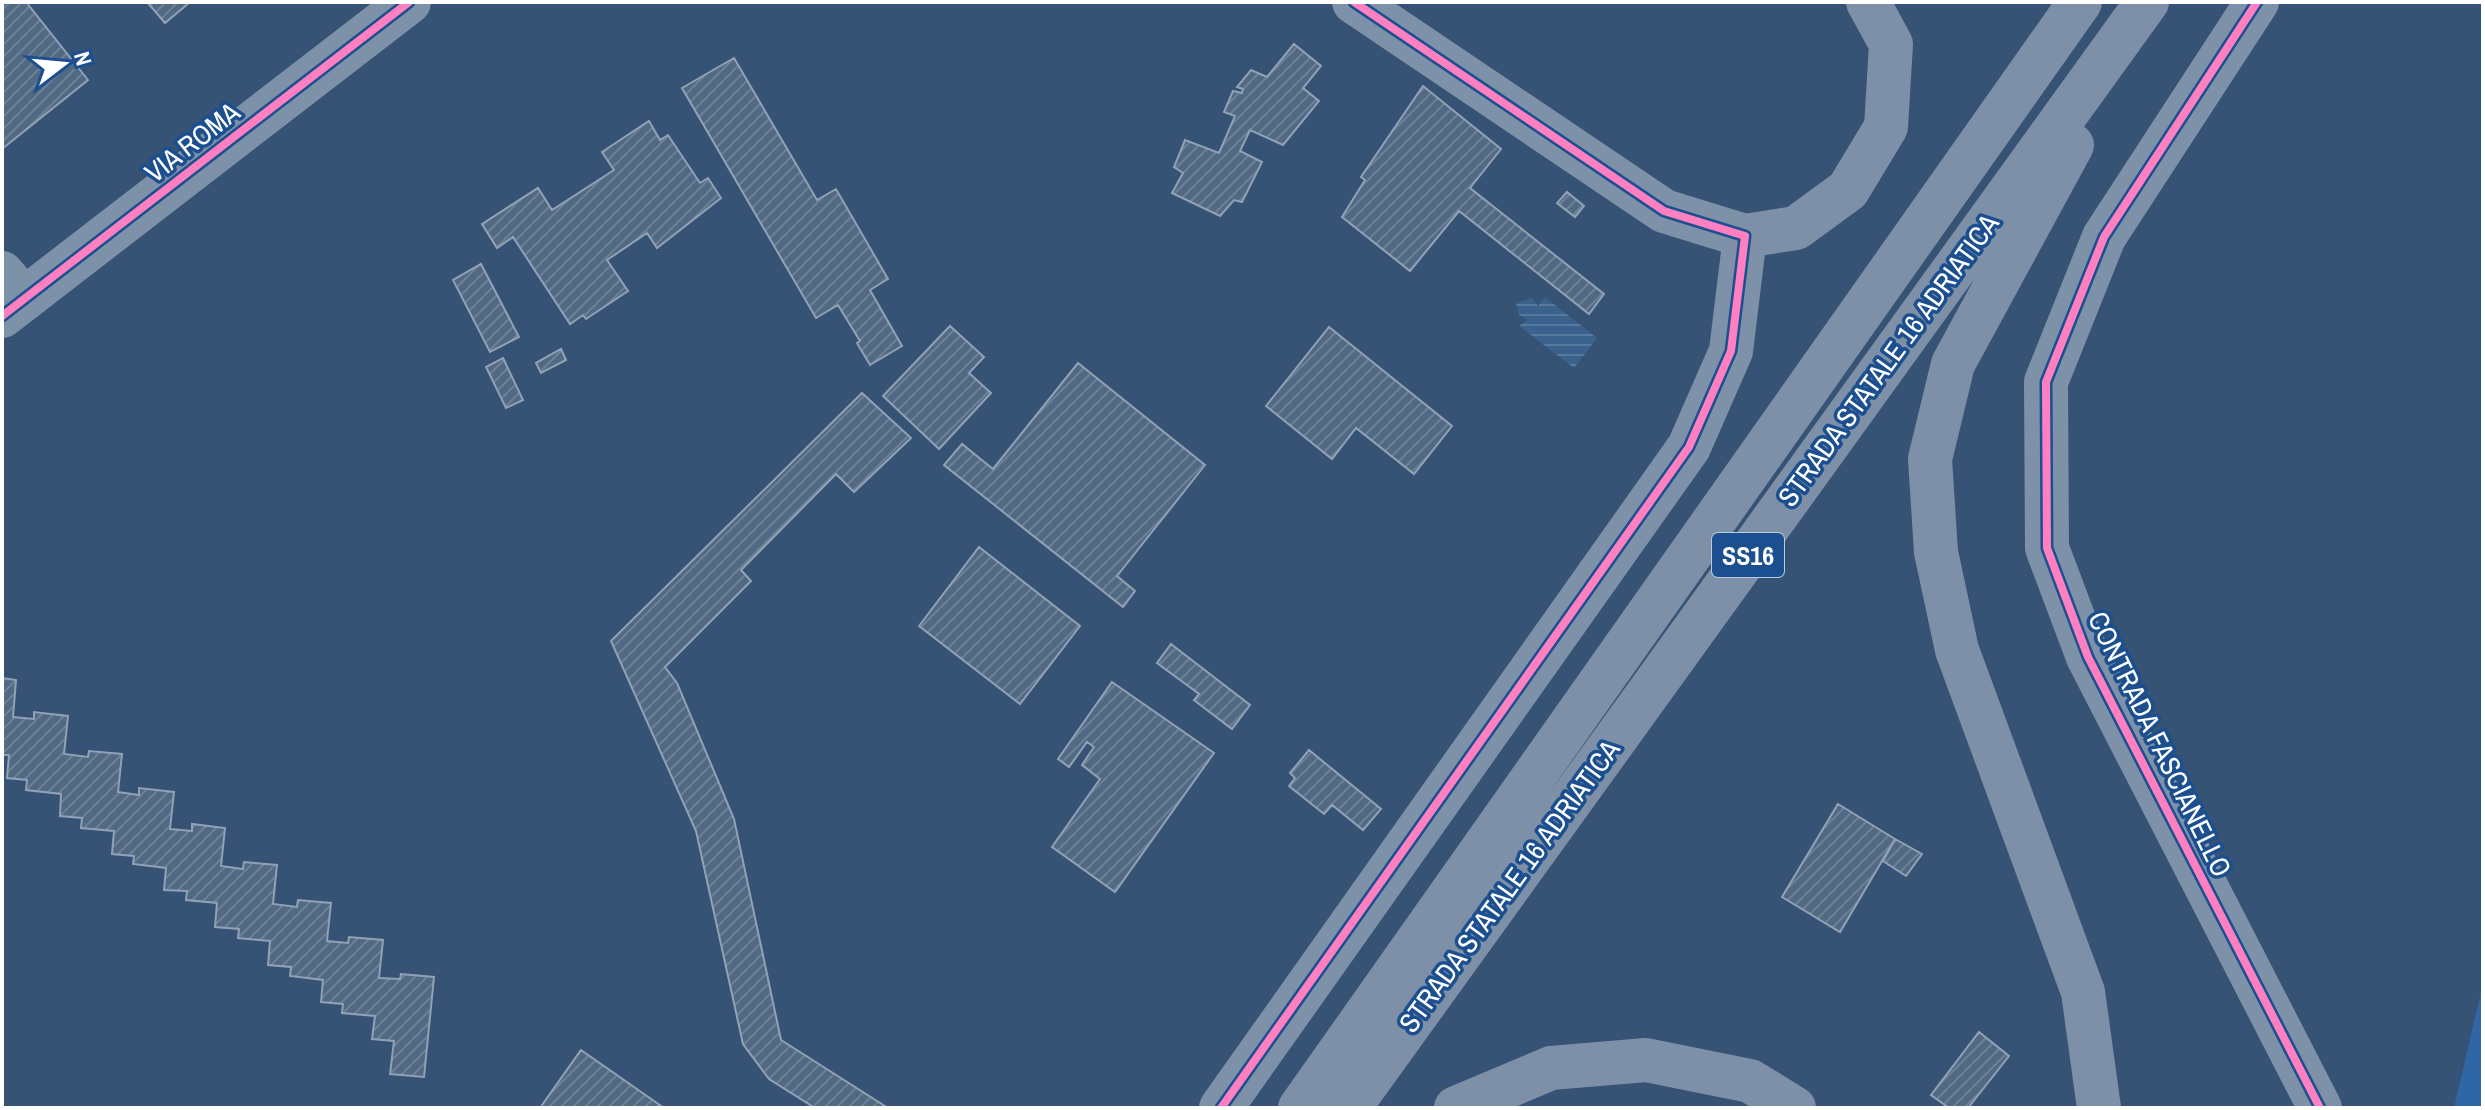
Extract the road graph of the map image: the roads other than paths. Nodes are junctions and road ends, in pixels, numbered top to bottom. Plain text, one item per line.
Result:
1 (409, 2) edge
2 (1354, 2) edge
3 (1868, 2) edge
4 (2080, 2) edge
5 (2148, 2) edge
6 (2257, 2) edge
7 (1745, 236) junction
8 (9, 296) edge
9 (1221, 1108) edge
10 (1300, 1108) edge
11 (1349, 1108) edge
12 (1456, 1108) edge
13 (1794, 1108) edge
14 (2099, 1108) edge
15 (2320, 1108) edge

1 - 8 street, VIA ROMA
2 - 7 street
3 - 7 highway
4 - 10 highway, STRADA STATALE 16 ADRIATICA / SS16
5 - 11 highway, STRADA STATALE 16 ADRIATICA / SS16
5 - 14 highway
6 - 15 street, CONTRADA FASCIANELLO
7 - 9 street
12 - 13 highway

